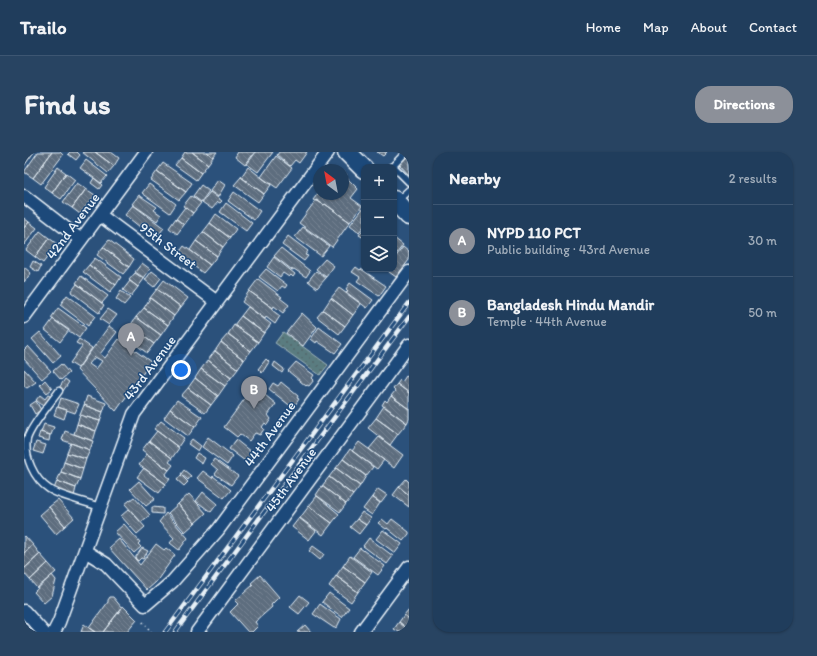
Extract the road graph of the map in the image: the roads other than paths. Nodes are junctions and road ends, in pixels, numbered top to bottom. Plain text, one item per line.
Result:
1 (146, 152) edge
2 (328, 152) edge
3 (347, 152) edge
4 (406, 152) edge
5 (394, 164) edge
6 (361, 166) edge
7 (397, 171) edge
8 (409, 182) edge
9 (409, 190) edge
10 (24, 196) edge
11 (396, 200) edge
12 (397, 203) edge
13 (100, 215) junction
14 (409, 216) edge
15 (81, 240) junction
16 (409, 272) edge
17 (217, 302) junction
18 (24, 317) edge
19 (409, 345) edge
20 (59, 391) dead end
21 (101, 507) junction
22 (85, 552) junction
23 (409, 567) edge
24 (24, 611) edge
25 (43, 632) edge
26 (54, 632) edge
27 (197, 632) edge
28 (361, 632) edge

1 - 13 street, 42nd Avenue
2 - 17 street, 43rd Avenue
3 - 6 main road
4 - 5 lane
7 - 8 lane
9 - 11 lane
10 - 15 street
12 - 14 main road
13 - 15 street, 42nd Avenue
13 - 17 street, 95th Street
15 - 18 street, 42nd Avenue
16 - 22 street, 44th Avenue
17 - 21 street, 43rd Avenue
19 - 27 street, 45th Avenue
20 - 21 lane
21 - 22 street, 43rd Avenue
22 - 26 street, 43rd Avenue
23 - 28 street
24 - 25 street

